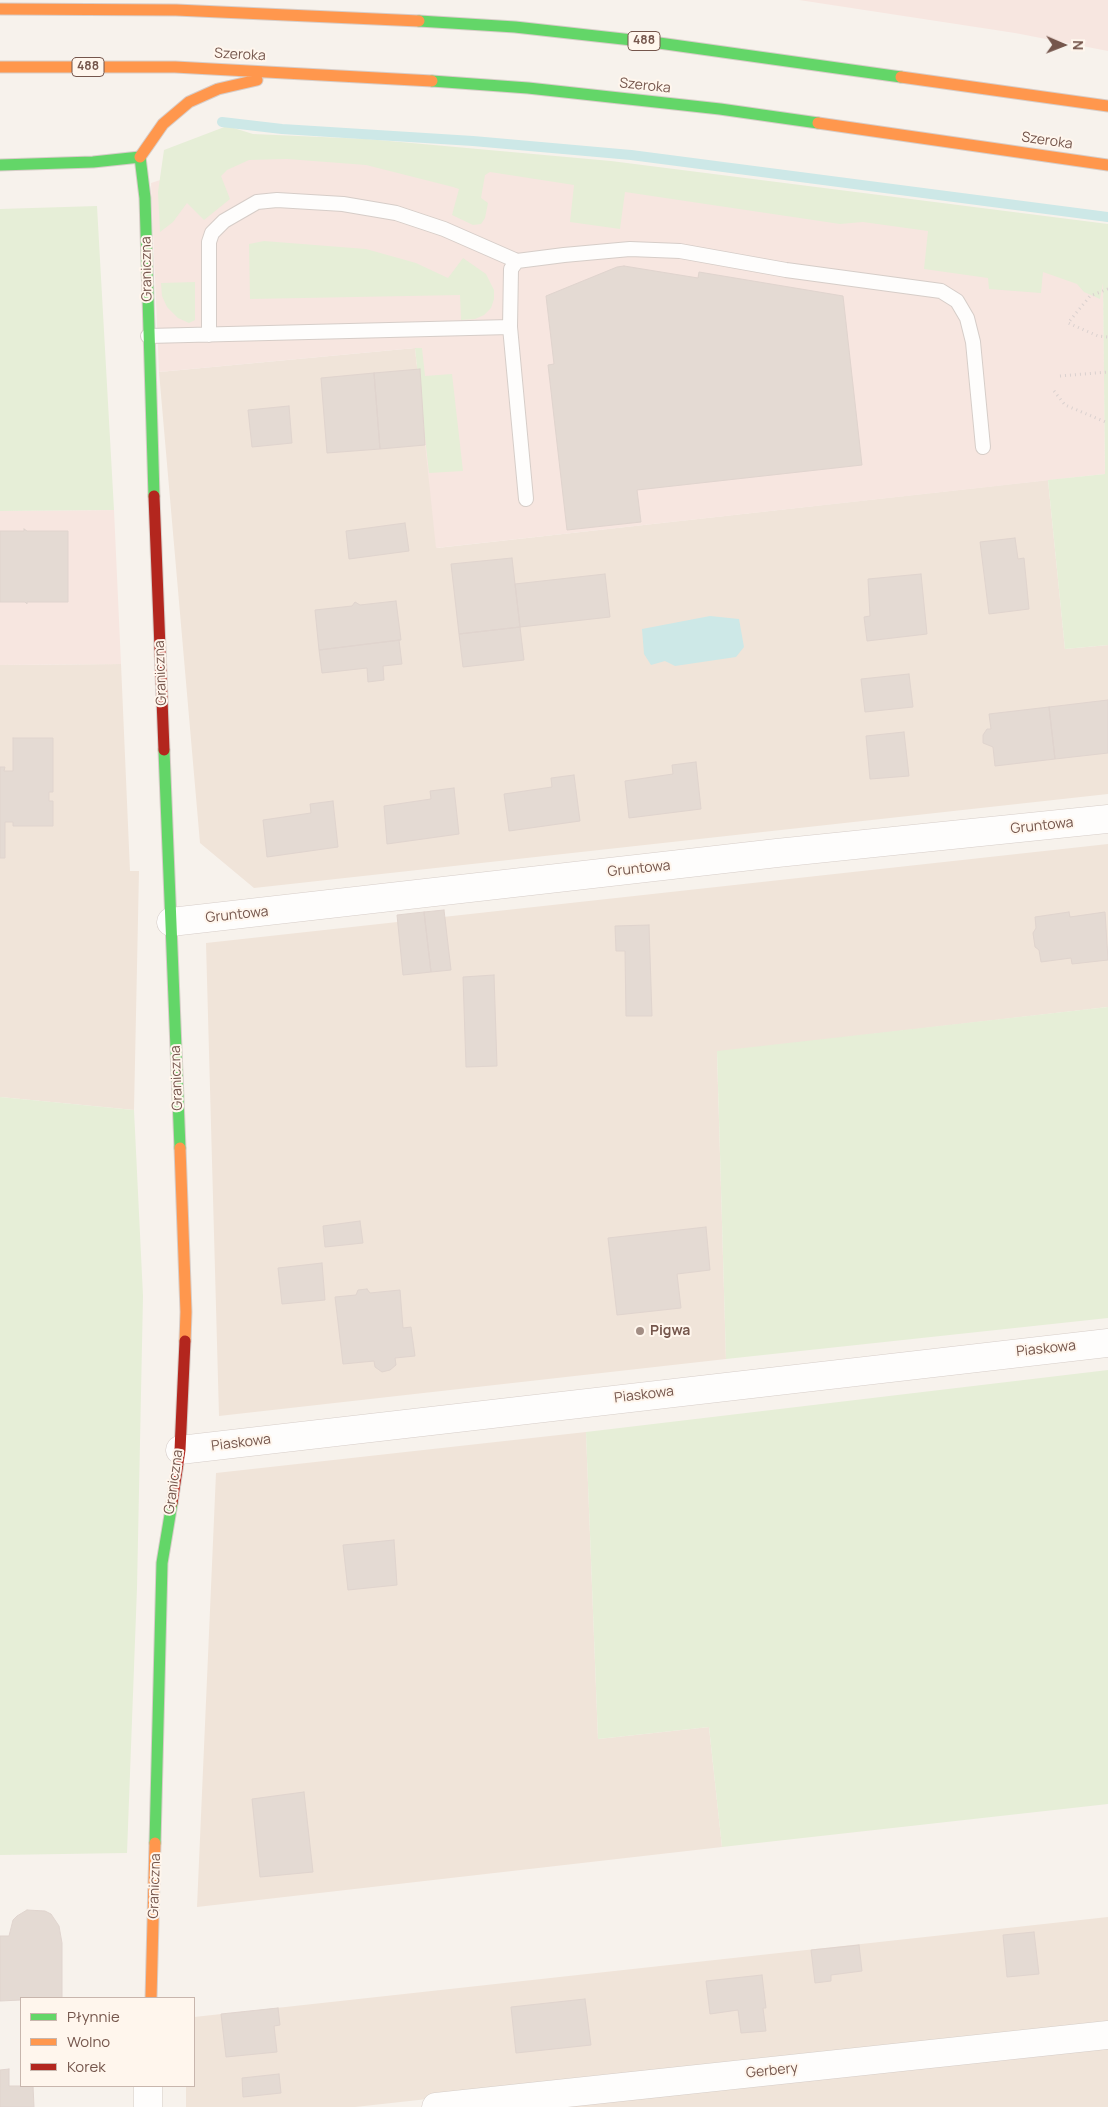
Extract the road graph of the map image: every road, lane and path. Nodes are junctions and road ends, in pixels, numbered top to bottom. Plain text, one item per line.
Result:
1 (0, 9) edge
2 (0, 67) edge
3 (289, 73) junction
4 (1108, 106) edge
5 (140, 157) junction
6 (0, 165) edge
7 (1108, 165) edge
8 (517, 261) junction
9 (1108, 289) edge
10 (510, 327) junction
11 (209, 335) junction
12 (148, 336) junction
13 (1108, 337) edge
14 (1108, 372) edge
15 (1060, 376) dead end
16 (1054, 391) dead end
17 (1108, 423) edge
18 (982, 447) dead end
19 (526, 499) dead end
20 (1108, 819) edge
21 (171, 922) junction
22 (1108, 1343) edge
23 (180, 1450) junction
24 (151, 1997) edge
25 (1108, 2035) edge
26 (148, 2087) edge
27 (148, 2107) edge
28 (436, 2107) edge

1 - 4 main road, 488
2 - 3 main road, Szeroka / 488
3 - 5 main road
3 - 7 main road, Szeroka / 488
5 - 6 main road
5 - 12 main road, Graniczna
8 - 10 lane
8 - 11 lane
8 - 18 lane
9 - 13 path
10 - 11 lane
10 - 19 lane
11 - 12 lane
12 - 21 main road, Graniczna
14 - 15 path
16 - 17 path
20 - 21 street, Gruntowa
21 - 23 main road, Graniczna
22 - 23 street, Piaskowa
23 - 24 main road, Graniczna
25 - 28 street, Gerbery
26 - 27 street

